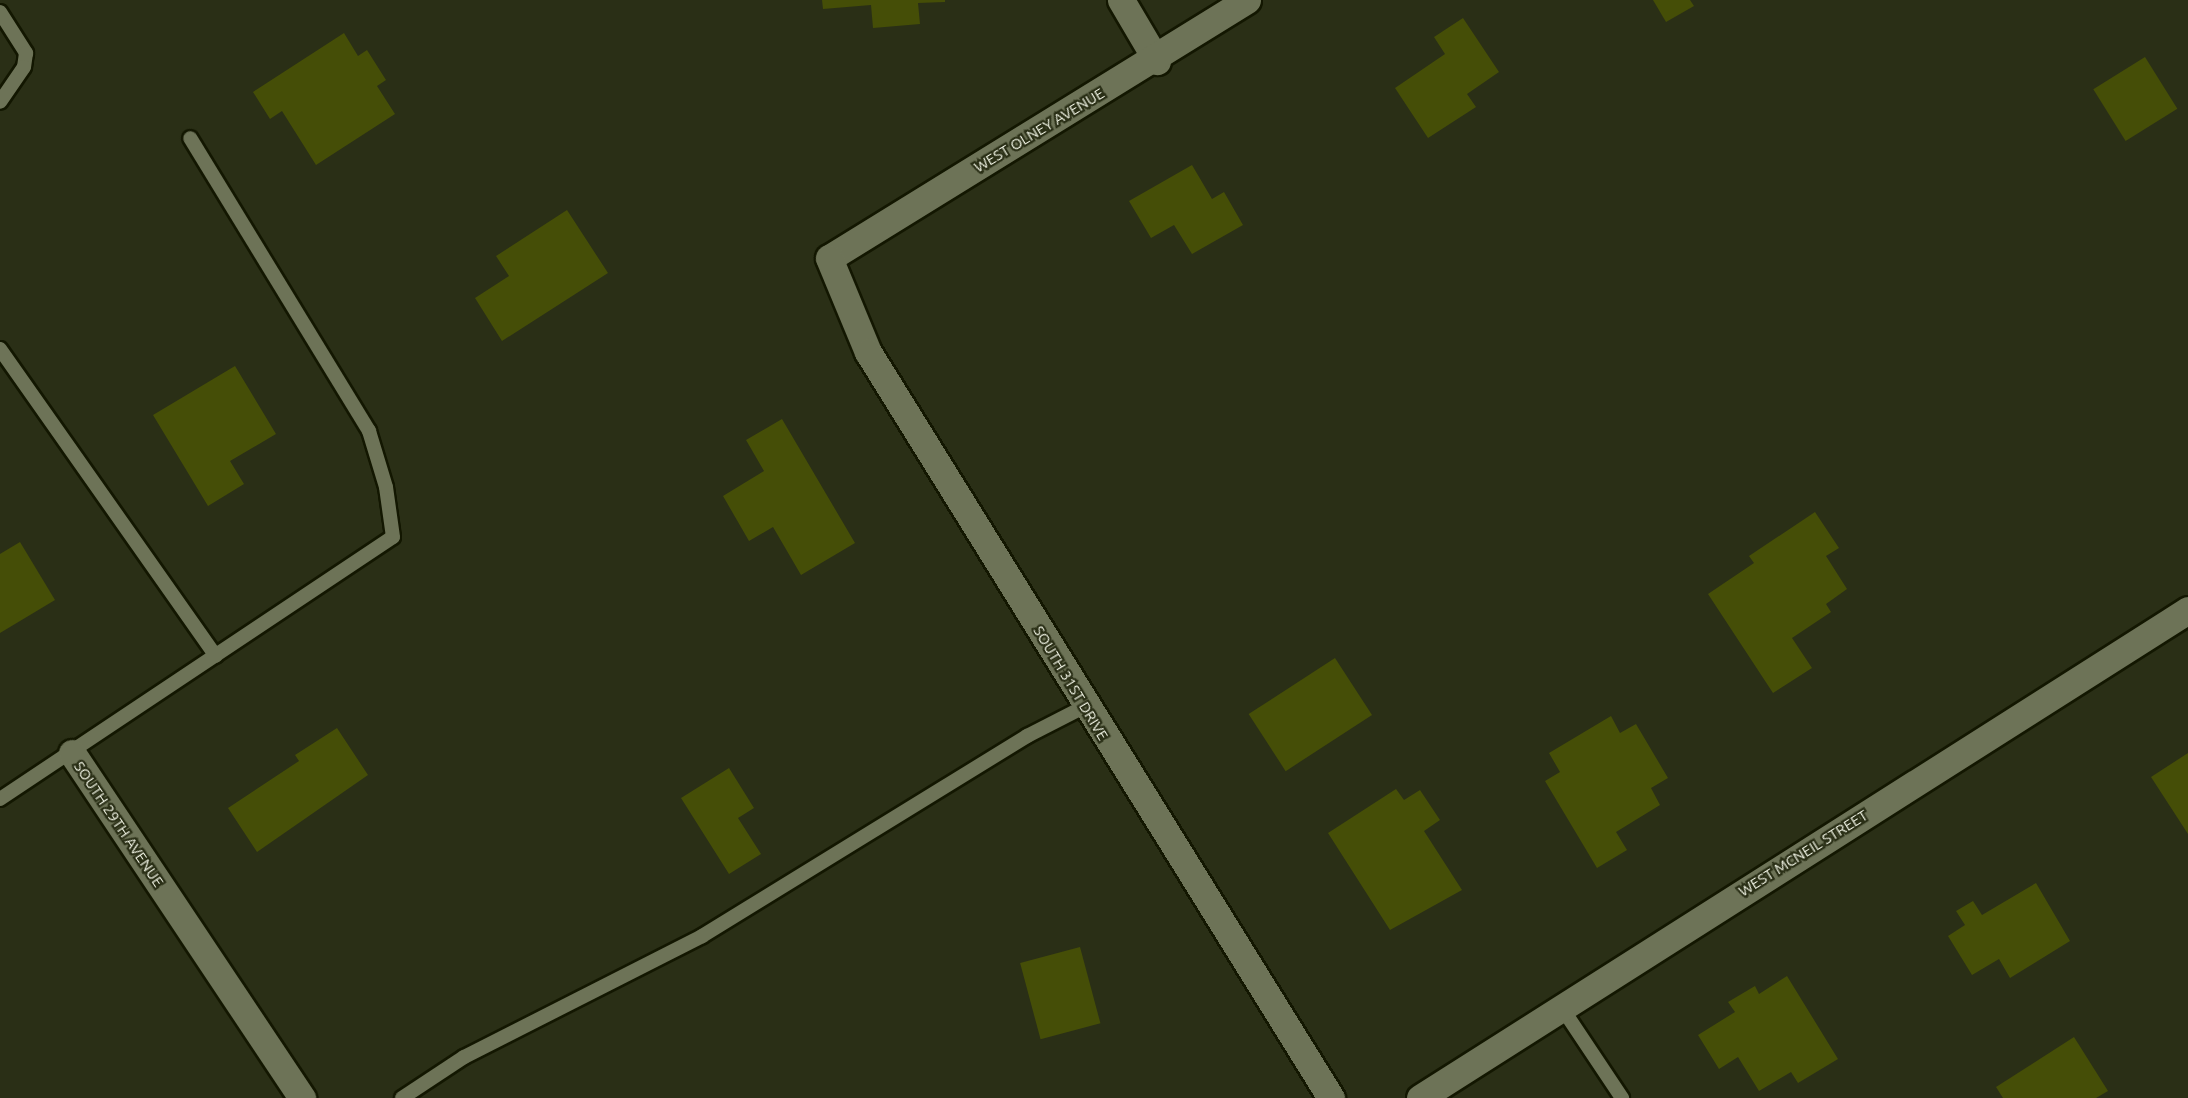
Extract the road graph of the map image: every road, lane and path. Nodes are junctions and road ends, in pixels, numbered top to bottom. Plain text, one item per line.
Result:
1 (1121, 0) edge
2 (1247, 0) edge
3 (0, 12) edge
4 (1157, 61) junction
5 (0, 102) edge
6 (190, 138) dead end
7 (829, 258) joint
8 (0, 349) edge
9 (2188, 610) edge
10 (216, 656) junction
11 (1086, 706) junction
12 (72, 753) junction
13 (0, 799) edge
14 (1560, 1005) junction
15 (302, 1098) edge
16 (402, 1098) edge
17 (1332, 1098) edge
18 (1420, 1098) edge
19 (1622, 1098) edge

1 - 4 street
2 - 4 street, WEST OLNEY AVENUE
3 - 5 lane
4 - 7 street, WEST OLNEY AVENUE
6 - 10 lane, SOUTH 29TH AVENUE
7 - 11 street, SOUTH 31ST DRIVE
8 - 10 lane
9 - 14 street, WEST MCNEIL STREET
10 - 12 lane, SOUTH 29TH AVENUE
11 - 16 lane
11 - 17 street, SOUTH 31ST DRIVE
12 - 13 lane
12 - 15 street, SOUTH 29TH AVENUE
14 - 18 street, WEST MCNEIL STREET
14 - 19 lane

